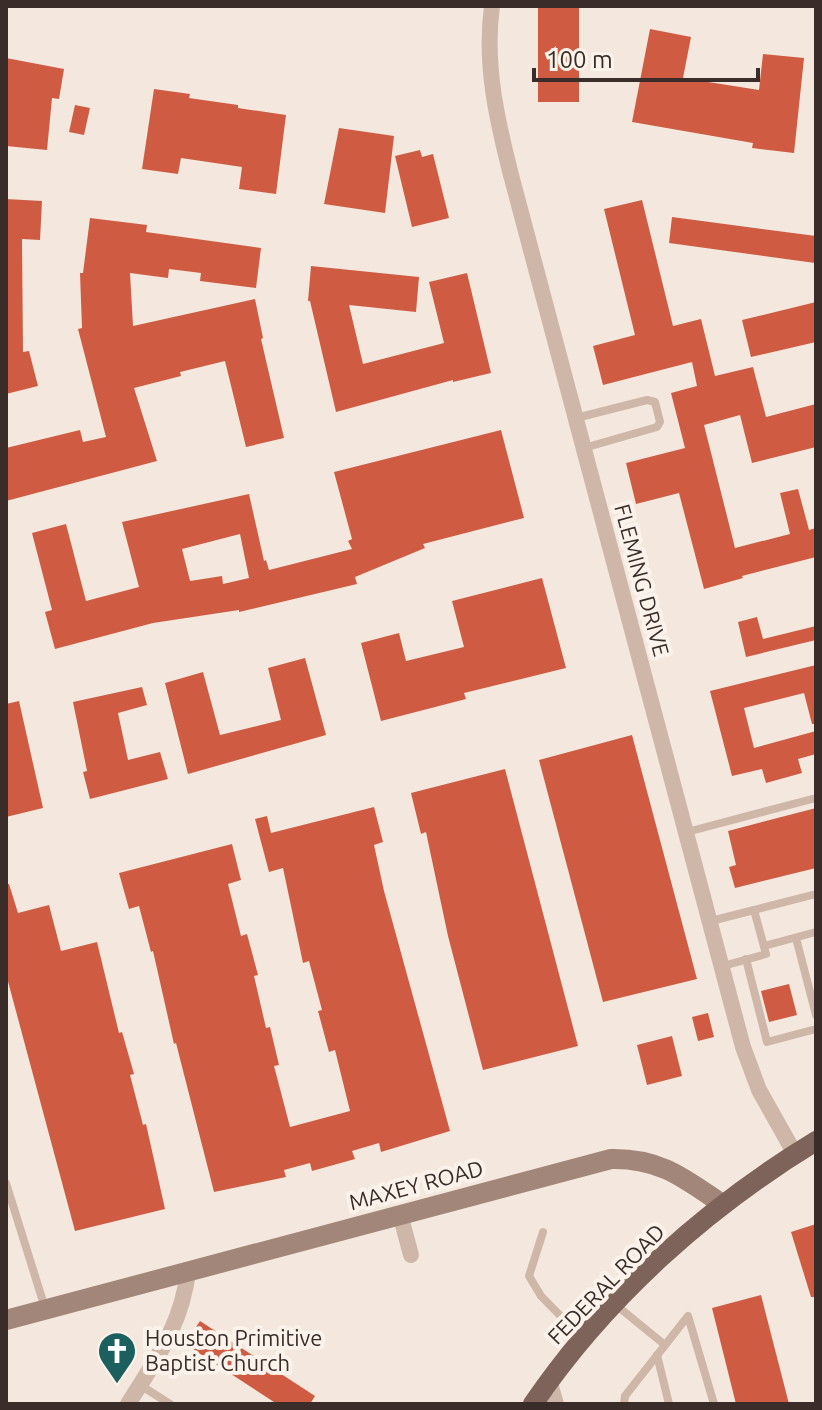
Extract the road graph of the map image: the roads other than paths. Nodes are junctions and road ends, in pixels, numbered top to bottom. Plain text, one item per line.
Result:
1 (492, 6) edge
2 (576, 418) junction
3 (584, 448) junction
4 (816, 798) edge
5 (687, 832) junction
6 (816, 894) edge
7 (754, 910) junction
8 (711, 921) junction
9 (816, 932) edge
10 (796, 938) junction
11 (764, 946) junction
12 (746, 959) junction
13 (723, 966) junction
14 (816, 1015) edge
15 (816, 1029) edge
16 (816, 1141) edge
17 (795, 1154) junction
18 (6, 1183) edge
19 (722, 1204) junction
20 (400, 1214) junction
21 (543, 1232) dead end
22 (411, 1255) dead end
23 (188, 1271) junction
24 (614, 1304) junction
25 (45, 1310) junction
26 (6, 1320) edge
27 (583, 1340) junction
28 (665, 1345) junction
29 (657, 1355) junction
30 (549, 1380) junction
31 (140, 1385) junction
32 (128, 1404) edge
33 (170, 1404) edge
34 (533, 1404) edge
35 (556, 1404) edge
36 (624, 1404) edge
37 (669, 1404) edge
38 (714, 1404) edge

1 - 2 street, FLEMING DRIVE
2 - 3 street, FLEMING DRIVE
2 - 3 lane
3 - 5 street, FLEMING DRIVE
4 - 5 lane
5 - 8 street, FLEMING DRIVE
6 - 7 lane
7 - 8 lane
7 - 11 lane
8 - 13 street, FLEMING DRIVE
9 - 10 lane
10 - 11 lane
10 - 14 lane
11 - 12 lane
12 - 13 lane
12 - 15 lane
13 - 17 street, FLEMING DRIVE
16 - 17 main road
17 - 19 main road
18 - 25 lane
19 - 20 street, MAXEY ROAD
19 - 24 main road, FEDERAL ROAD
20 - 22 street
20 - 23 street, MAXEY ROAD
21 - 27 lane
23 - 25 street, MAXEY ROAD
23 - 31 street
24 - 27 main road, FEDERAL ROAD
24 - 28 lane
25 - 26 street, MAXEY ROAD
27 - 30 main road, FEDERAL ROAD
28 - 29 lane
28 - 38 lane
29 - 36 lane
29 - 37 lane
30 - 34 main road, FEDERAL ROAD
30 - 35 street
31 - 32 street
31 - 33 lane

